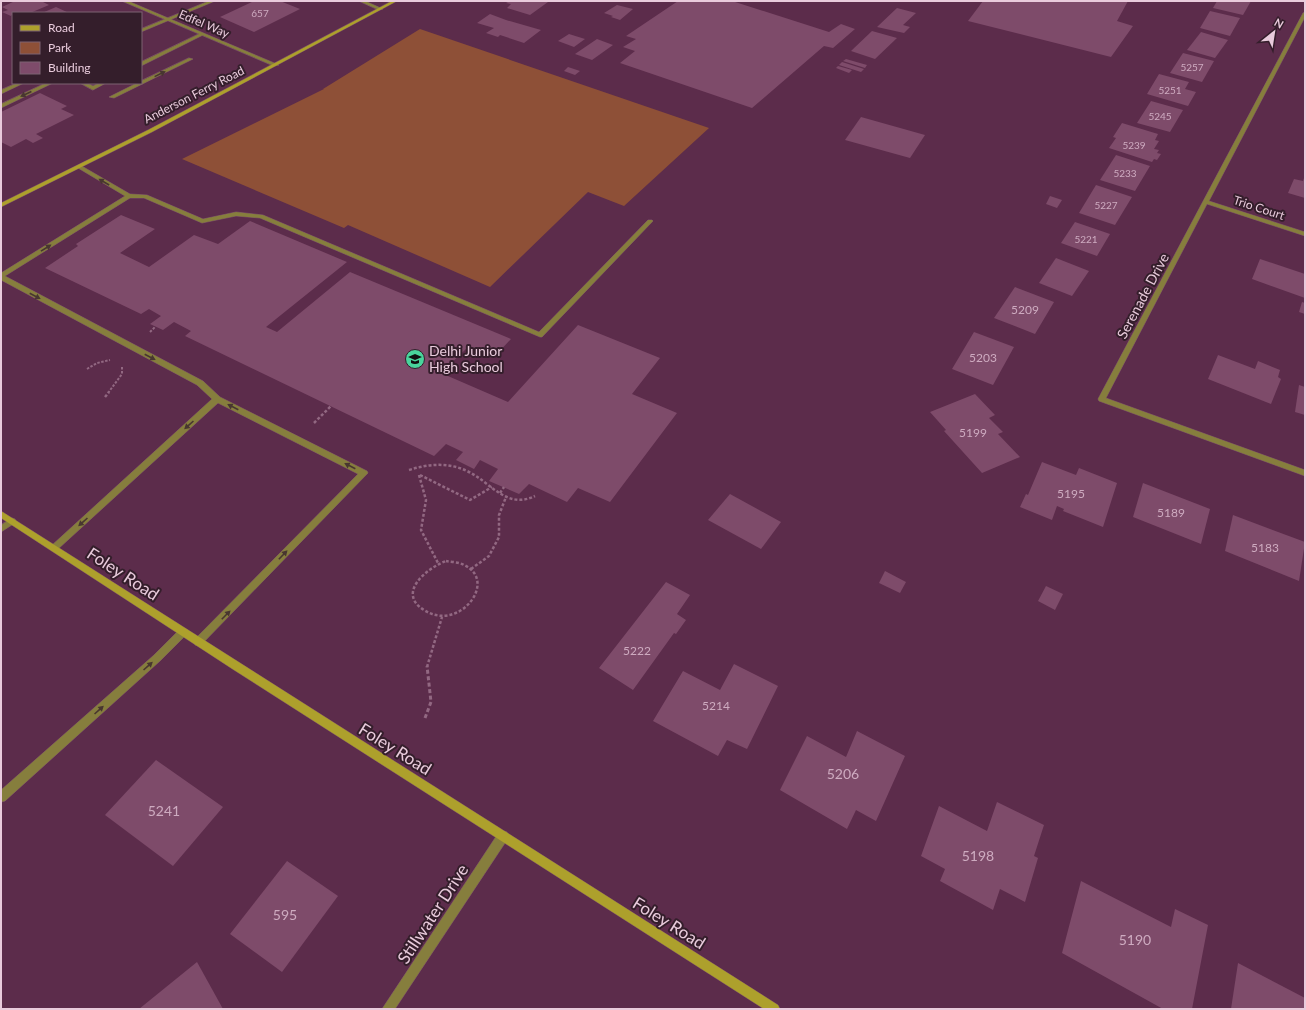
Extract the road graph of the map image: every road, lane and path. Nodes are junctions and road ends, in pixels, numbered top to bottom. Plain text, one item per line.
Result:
1 (124, 1) edge
2 (213, 1) edge
3 (361, 1) edge
4 (395, 1) edge
5 (381, 9) junction
6 (1305, 13) edge
7 (167, 19) junction
8 (142, 31) edge
9 (203, 34) junction
10 (191, 58) dead end
11 (142, 64) edge
12 (276, 65) junction
13 (142, 82) edge
14 (19, 84) edge
15 (48, 84) edge
16 (85, 84) edge
17 (101, 84) edge
18 (138, 84) edge
19 (1, 92) edge
20 (112, 97) dead end
21 (1, 106) edge
22 (80, 167) junction
23 (129, 196) junction
24 (1206, 202) junction
25 (1, 205) edge
26 (650, 221) dead end
27 (1305, 234) edge
28 (1, 277) edge
29 (155, 327) dead end
30 (149, 332) dead end
31 (113, 360) dead end
32 (122, 365) dead end
33 (87, 369) dead end
34 (105, 397) dead end
35 (217, 399) junction
36 (331, 406) dead end
37 (314, 423) dead end
38 (409, 470) dead end
39 (1305, 473) edge
40 (492, 487) junction
41 (504, 487) dead end
42 (500, 493) junction
43 (535, 496) dead end
44 (506, 497) junction
45 (1, 514) edge
46 (12, 521) junction
47 (1, 529) edge
48 (54, 548) junction
49 (438, 563) junction
50 (471, 568) junction
51 (442, 616) junction
52 (183, 632) junction
53 (198, 642) junction
54 (424, 718) dead end
55 (1, 797) edge
56 (503, 836) junction
57 (388, 1009) edge
58 (774, 1009) edge

1 - 7 street, Edfel Way
2 - 7 street
3 - 5 street
4 - 5 street, Anderson Ferry Road
5 - 12 street, Anderson Ferry Road
6 - 24 street, Serenade Drive
7 - 8 street
7 - 9 street, Edfel Way
9 - 11 street
9 - 12 street, Edfel Way
13 -> 10 street
12 - 22 street, Anderson Ferry Road
14 - 19 street
15 -> 21 street
16 - 17 street
20 -> 18 street
23 -> 22 street
22 - 25 street, Anderson Ferry Road
23 - 26 street
28 -> 23 street
24 - 27 street, Trio Court
24 - 39 street, Serenade Drive
28 -> 35 street
29 - 30 path
31 - 33 path
32 - 34 path
35 -> 48 street
53 -> 35 street
36 - 37 path
38 - 40 path
40 - 42 path
40 - 49 path
41 - 42 path
42 - 44 path
43 - 44 path
44 - 50 path
45 - 46 street, Foley Road
46 - 47 street
46 - 48 street, Foley Road
48 - 52 street, Foley Road
49 - 50 path
49 - 51 path
50 - 51 path
51 - 54 path
52 - 53 street, Foley Road
55 -> 52 street
53 - 56 street, Foley Road
56 - 57 street, Stillwater Drive
56 - 58 street, Foley Road

